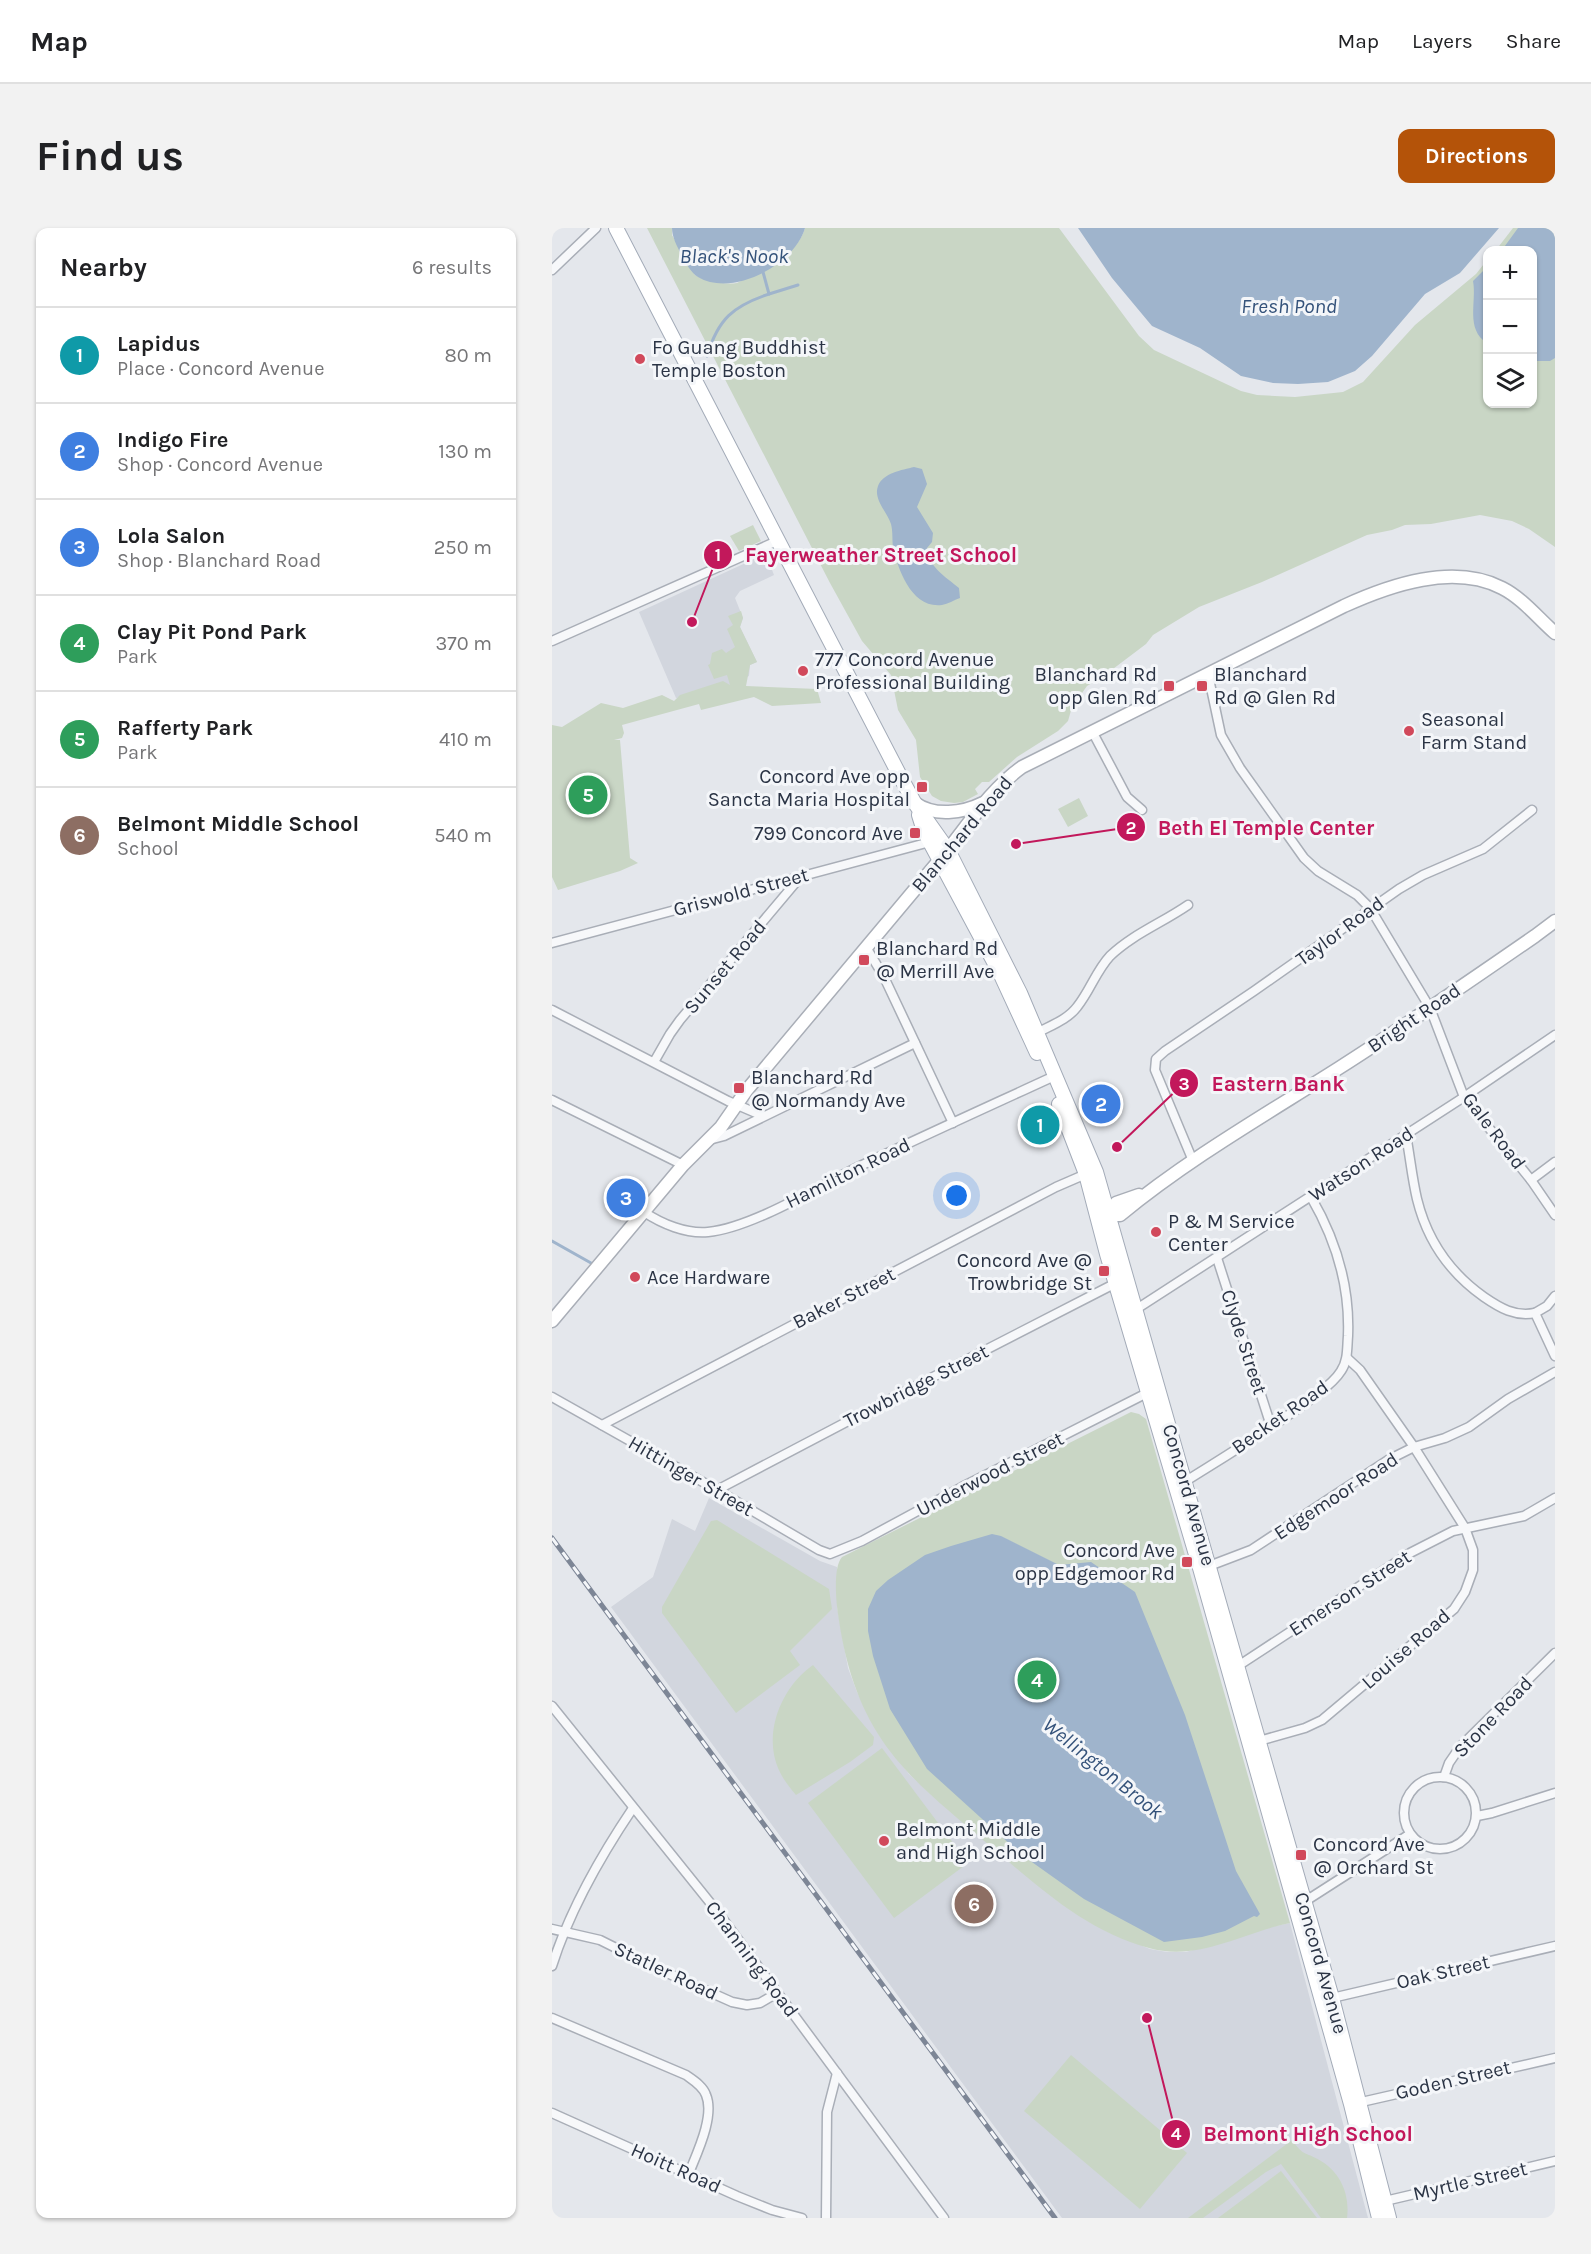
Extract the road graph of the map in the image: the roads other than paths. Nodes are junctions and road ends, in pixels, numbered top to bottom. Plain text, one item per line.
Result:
1 (596, 228) edge
2 (616, 228) edge
3 (552, 270) edge
4 (777, 541) junction
5 (1555, 633) edge
6 (552, 641) edge
7 (1208, 674) junction
8 (1092, 731) junction
9 (914, 802) junction
10 (984, 802) junction
11 (1142, 810) dead end
12 (1532, 810) dead end
13 (930, 842) junction
14 (944, 855) junction
15 (802, 875) junction
16 (1188, 906) dead end
17 (1370, 909) junction
18 (1555, 921) edge
19 (552, 943) edge
20 (866, 947) junction
21 (1430, 1008) junction
22 (552, 1010) edge
23 (1038, 1032) junction
24 (1555, 1035) edge
25 (915, 1043) junction
26 (654, 1062) junction
27 (1048, 1079) junction
28 (1464, 1097) junction
29 (552, 1100) edge
30 (736, 1105) junction
31 (763, 1116) junction
32 (953, 1123) junction
33 (1406, 1135) junction
34 (707, 1141) junction
35 (1193, 1161) junction
36 (1555, 1162) edge
37 (683, 1165) junction
38 (1091, 1173) junction
39 (1532, 1180) junction
40 (1311, 1197) junction
41 (644, 1212) junction
42 (1555, 1215) edge
43 (1103, 1217) junction
44 (1217, 1258) junction
45 (1120, 1280) junction
46 (1555, 1296) edge
47 (1131, 1313) junction
48 (1535, 1313) junction
49 (552, 1321) edge
50 (1555, 1356) edge
51 (1347, 1358) junction
52 (1555, 1372) edge
53 (1153, 1391) junction
54 (552, 1397) edge
55 (602, 1425) junction
56 (1271, 1426) junction
57 (1414, 1447) junction
58 (1181, 1484) junction
59 (717, 1490) junction
60 (1555, 1498) edge
61 (1465, 1528) junction
62 (831, 1554) joint
63 (1205, 1567) junction
64 (1555, 1653) edge
65 (1234, 1669) junction
66 (552, 1706) edge
67 (1254, 1743) junction
68 (1444, 1777) junction
69 (1555, 1792) edge
70 (633, 1808) junction
71 (1477, 1816) junction
72 (1410, 1834) junction
73 (1304, 1902) junction
74 (552, 1929) edge
75 (563, 1932) junction
76 (1555, 1946) edge
77 (552, 1966) edge
78 (777, 1993) junction
79 (1332, 1998) junction
80 (552, 2018) edge
81 (1555, 2058) edge
82 (837, 2073) junction
83 (1355, 2103) junction
84 (552, 2113) edge
85 (1555, 2162) edge
86 (689, 2173) junction
87 (1385, 2201) junction
88 (802, 2218) edge
89 (826, 2218) edge
90 (944, 2218) edge
91 (1379, 2218) edge
92 (1389, 2218) edge

1 - 3 street
2 - 4 main road, Concord Avenue
4 - 6 street
4 - 9 main road, Concord Avenue
5 - 7 street, Blanchard Road
7 - 8 street, Blanchard Road
7 - 17 street, Gale Road
8 - 10 street, Blanchard Road
8 - 11 street
9 - 10 street
9 - 13 main road, Concord Avenue
9 - 14 main road, Concord Avenue
10 - 14 street, Blanchard Road
12 - 17 street, Taylor Road
13 - 14 main road, Concord Avenue
13 - 15 street, Griswold Street
14 - 20 street, Blanchard Road
14 - 23 main road, Concord Avenue
14 - 27 main road, Concord Avenue
15 - 19 street, Griswold Street
15 - 26 street, Sunset Road
16 - 23 street
17 - 21 street, Gale Road
17 - 35 street, Taylor Road
18 - 21 street, Bright Road
20 - 25 street
20 - 30 street, Blanchard Road
21 - 28 street, Gale Road
21 - 35 street, Bright Road
22 - 26 street
23 - 38 main road, Concord Avenue
24 - 28 street, Watson Road
25 - 31 street
25 - 32 street
26 - 30 street
27 - 32 street, Hamilton Road
27 - 38 main road, Concord Avenue
28 - 33 street, Watson Road
28 - 39 street, Gale Road
29 - 37 street
30 - 31 street
30 - 34 street, Blanchard Road
31 - 34 street
32 - 41 street, Hamilton Road
33 - 40 street, Watson Road
33 - 48 street
34 - 37 street, Blanchard Road
35 - 43 street, Bright Road
36 - 39 street
37 - 41 street, Blanchard Road
38 - 43 main road, Concord Avenue
38 - 55 street, Baker Street
39 - 42 street, Gale Road
40 - 44 street, Watson Road
40 - 51 street
41 - 49 street, Blanchard Road
43 - 45 main road, Concord Avenue
44 - 47 street, Watson Road
44 - 56 street, Clyde Street
45 - 47 main road, Concord Avenue
45 - 59 street, Trowbridge Street
46 - 48 street
47 - 53 main road, Concord Avenue
48 - 50 street
51 - 56 street, Becket Road
51 - 57 street, Louise Road
52 - 57 street, Edgemoor Road
53 - 58 main road, Concord Avenue
53 - 62 street, Underwood Street
54 - 55 street, Hittinger Street
55 - 59 street, Hittinger Street
56 - 58 street, Becket Road
57 - 61 street, Louise Road
57 - 63 street, Edgemoor Road
58 - 63 main road, Concord Avenue
59 - 62 street, Hittinger Street
60 - 61 street, Emerson Street
61 - 65 street, Emerson Street
61 - 67 street, Louise Road
63 - 65 main road, Concord Avenue
64 - 68 street, Stone Road
65 - 67 main road, Concord Avenue
66 - 70 street, Channing Road
67 - 73 main road, Concord Avenue
67 - 83 main road, Concord Avenue
68 - 71 street
68 - 72 street, Stone Road
69 - 71 street
70 - 75 street
70 - 78 street, Channing Road
71 - 72 street
72 - 73 street
73 - 79 main road, Concord Avenue
74 - 75 street, Statler Road
75 - 77 street
75 - 78 street, Statler Road
76 - 79 street, Oak Street
78 - 82 street, Channing Road
79 - 83 main road, Concord Avenue
80 - 86 street
81 - 83 street, Goden Street
82 - 89 street
82 - 90 street, Channing Road
83 - 87 main road, Concord Avenue
83 - 91 main road, Concord Avenue
84 - 86 street, Hoitt Road
85 - 87 street, Myrtle Street
86 - 88 street, Hoitt Road
87 - 92 main road, Concord Avenue

